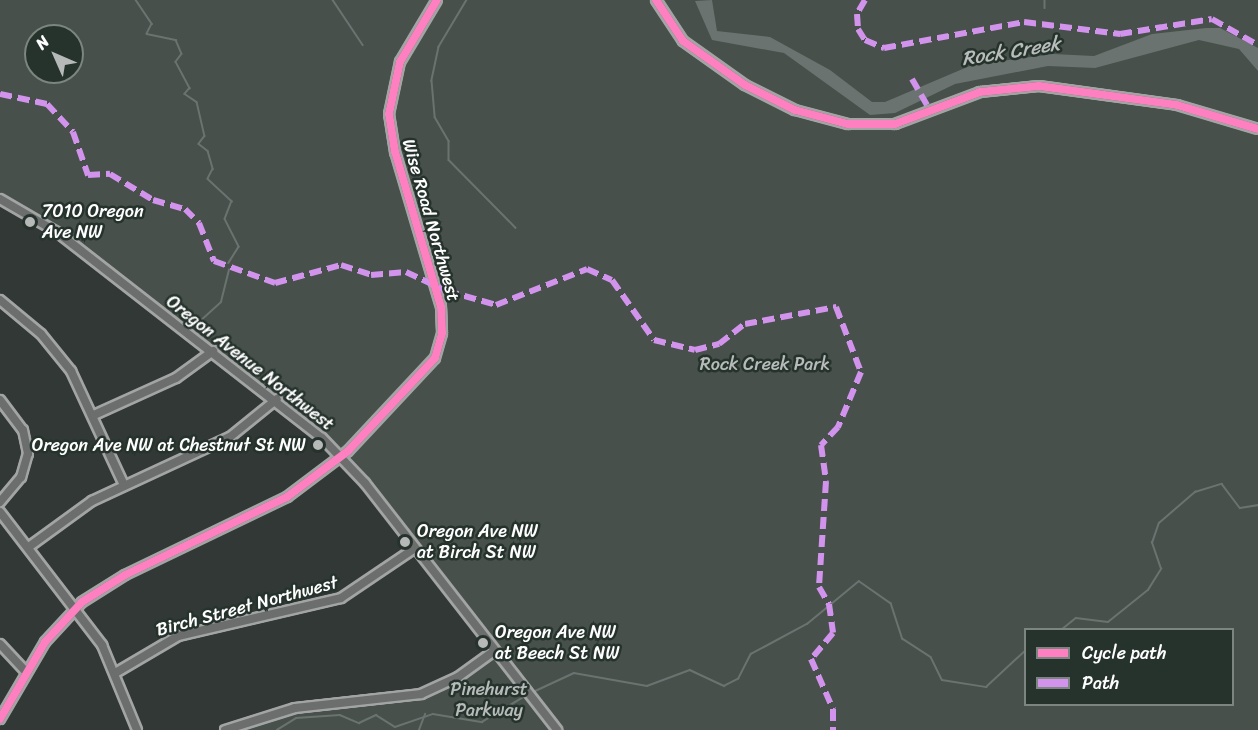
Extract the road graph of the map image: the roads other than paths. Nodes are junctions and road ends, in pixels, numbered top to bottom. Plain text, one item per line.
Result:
1 (437, 0) edge
2 (656, 0) edge
3 (1258, 129) edge
4 (0, 199) edge
5 (0, 300) edge
6 (213, 351) junction
7 (277, 399) junction
8 (0, 400) edge
9 (94, 415) junction
10 (341, 456) junction
11 (124, 485) junction
12 (0, 502) edge
13 (0, 512) edge
14 (30, 546) junction
15 (415, 548) junction
16 (75, 608) junction
17 (0, 644) edge
18 (494, 651) junction
19 (26, 672) junction
20 (117, 672) junction
21 (0, 719) edge
22 (137, 730) edge
23 (225, 730) edge
24 (557, 730) edge

1 - 10 street, Wise Road Northwest
2 - 3 street
4 - 6 street, Oregon Avenue Northwest
5 - 9 street
6 - 7 street, Oregon Avenue Northwest
6 - 9 street
7 - 10 street, Oregon Avenue Northwest
7 - 11 street
8 - 12 street
9 - 11 street
10 - 15 street, Oregon Avenue Northwest
10 - 16 street, Wise Road Northwest
11 - 14 street
13 - 14 street
14 - 16 street
15 - 18 street, Oregon Avenue Northwest
15 - 20 street, Birch Street Northwest
16 - 19 street, Wise Road Northwest
16 - 20 street
17 - 19 street
18 - 23 street
18 - 24 street, Oregon Avenue Northwest
19 - 21 street, Wise Road Northwest
20 - 22 street

